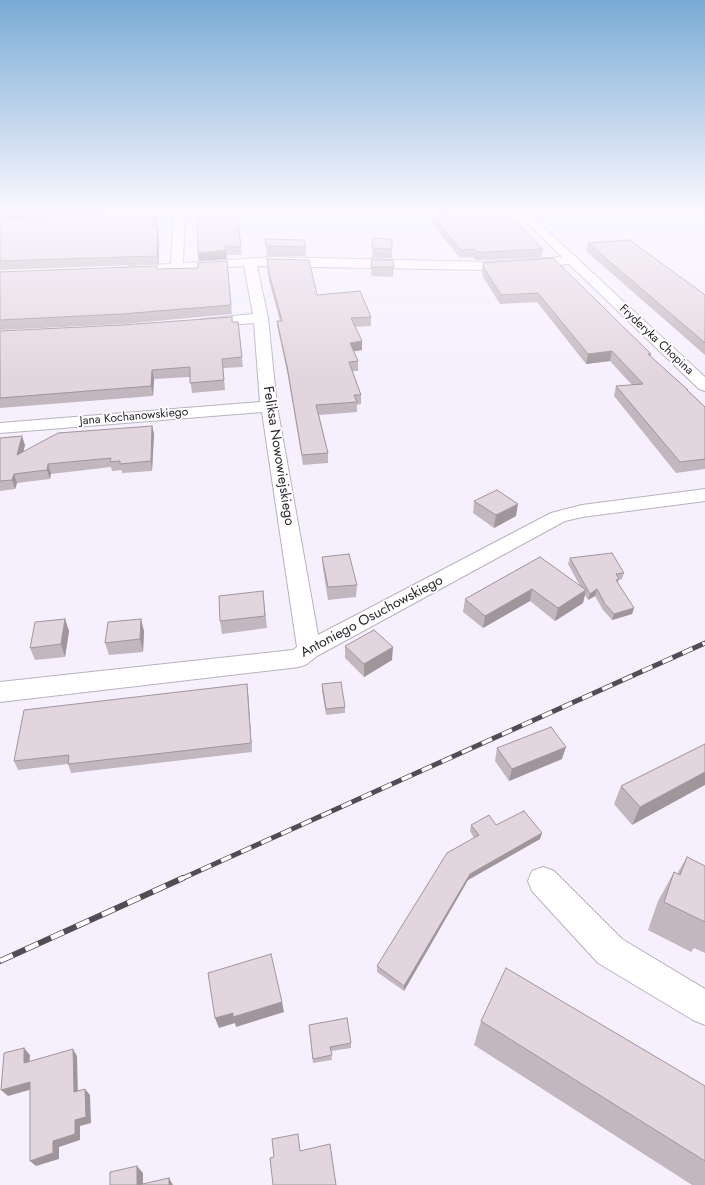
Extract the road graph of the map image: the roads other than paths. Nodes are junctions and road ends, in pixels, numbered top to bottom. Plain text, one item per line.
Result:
1 (198, 266) edge
2 (251, 266) edge
3 (578, 266) edge
4 (177, 268) joint
5 (117, 271) edge
6 (261, 318) junction
7 (192, 324) edge
8 (705, 386) edge
9 (269, 406) junction
10 (0, 428) edge
11 (705, 495) edge
12 (309, 650) junction
13 (0, 692) edge
14 (543, 881) dead end
15 (705, 1008) edge

1 - 4 street
2 - 6 street, Feliksa Nowowiejskiego
3 - 8 street, Fryderyka Chopina
4 - 5 street
6 - 7 street
6 - 9 street, Feliksa Nowowiejskiego
9 - 10 street, Jana Kochanowskiego
9 - 12 street, Feliksa Nowowiejskiego
11 - 12 street, Antoniego Osuchowskiego
12 - 13 street, Antoniego Osuchowskiego
14 - 15 street

